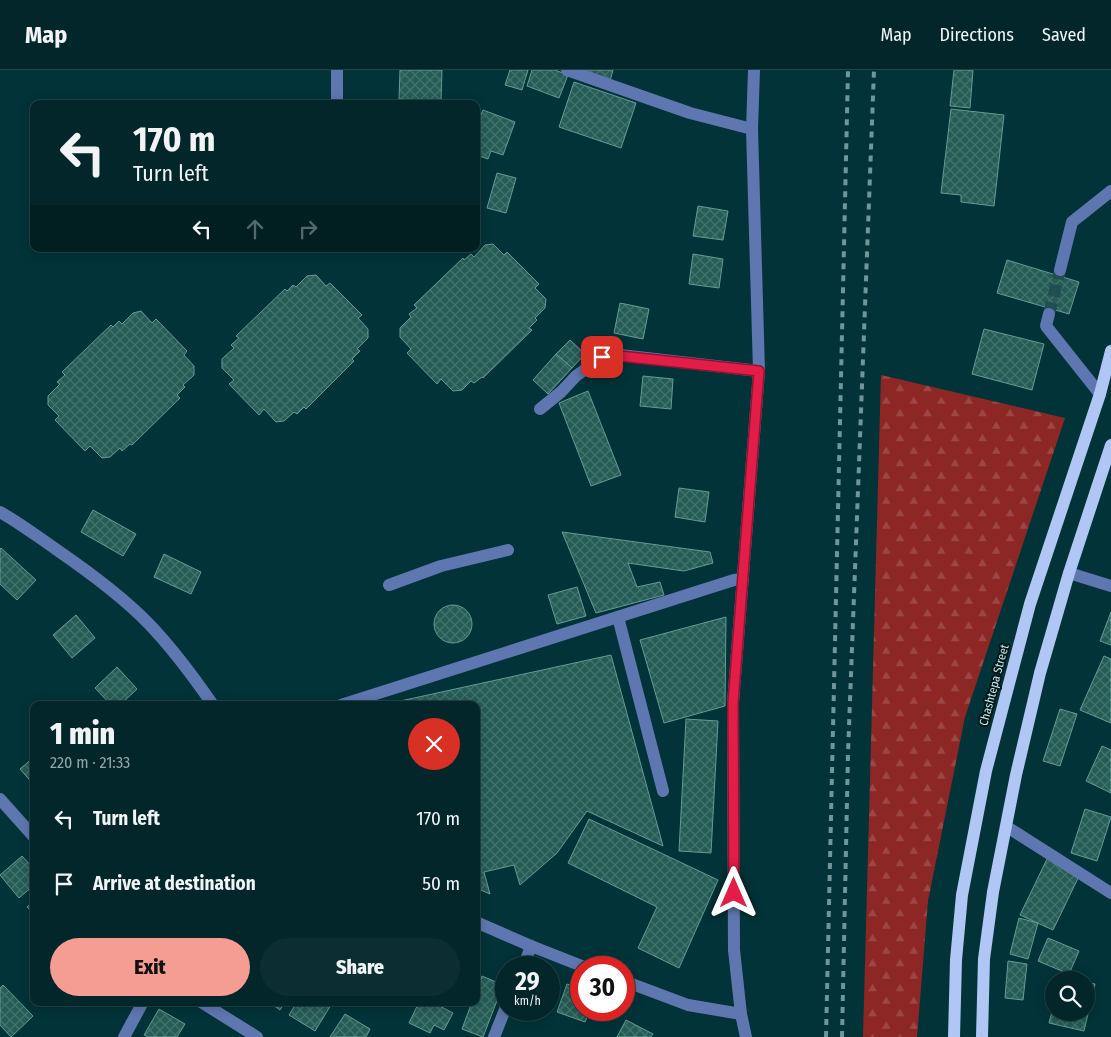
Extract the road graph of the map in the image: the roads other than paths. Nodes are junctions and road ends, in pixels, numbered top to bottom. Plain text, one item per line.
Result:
1 (337, 70) edge
2 (567, 70) edge
3 (754, 70) edge
4 (337, 100) edge
5 (752, 129) junction
6 (1111, 191) edge
7 (1060, 270) tunnel mouth
8 (1049, 314) tunnel mouth
9 (1111, 351) edge
10 (759, 371) junction
11 (1100, 394) junction
12 (540, 409) dead end
13 (1111, 445) edge
14 (0, 512) edge
15 (508, 550) dead end
16 (1070, 573) junction
17 (743, 579) junction
18 (389, 585) dead end
19 (1111, 586) edge
20 (618, 617) junction
21 (210, 701) edge
22 (365, 701) edge
23 (663, 791) dead end
24 (0, 799) edge
25 (1007, 827) junction
26 (30, 833) edge
27 (1111, 893) edge
28 (480, 924) edge
29 (531, 946) junction
30 (527, 956) edge
31 (570, 961) edge
32 (635, 985) edge
33 (141, 1006) edge
34 (207, 1006) edge
35 (741, 1014) junction
36 (500, 1021) edge
37 (124, 1037) edge
38 (257, 1037) edge
39 (494, 1037) edge
40 (746, 1037) edge
41 (954, 1037) edge
42 (982, 1037) edge

1 - 4 street
2 - 5 street
3 - 5 street
5 - 10 street
6 - 7 street
8 - 11 street
9 - 11 main road, Chashtepa Street
10 - 12 street
10 - 17 street
11 - 41 main road, Chashtepa Street
13 - 16 main road
14 - 21 street
15 - 18 street
16 - 19 street
16 - 25 main road
17 - 20 street
17 - 35 street
20 - 22 street
20 - 23 street
24 - 26 street
25 - 27 street
25 - 42 main road
28 - 29 street
29 - 30 street
29 - 31 street
32 - 35 street
33 - 37 street
34 - 38 street
35 - 40 street
36 - 39 street

